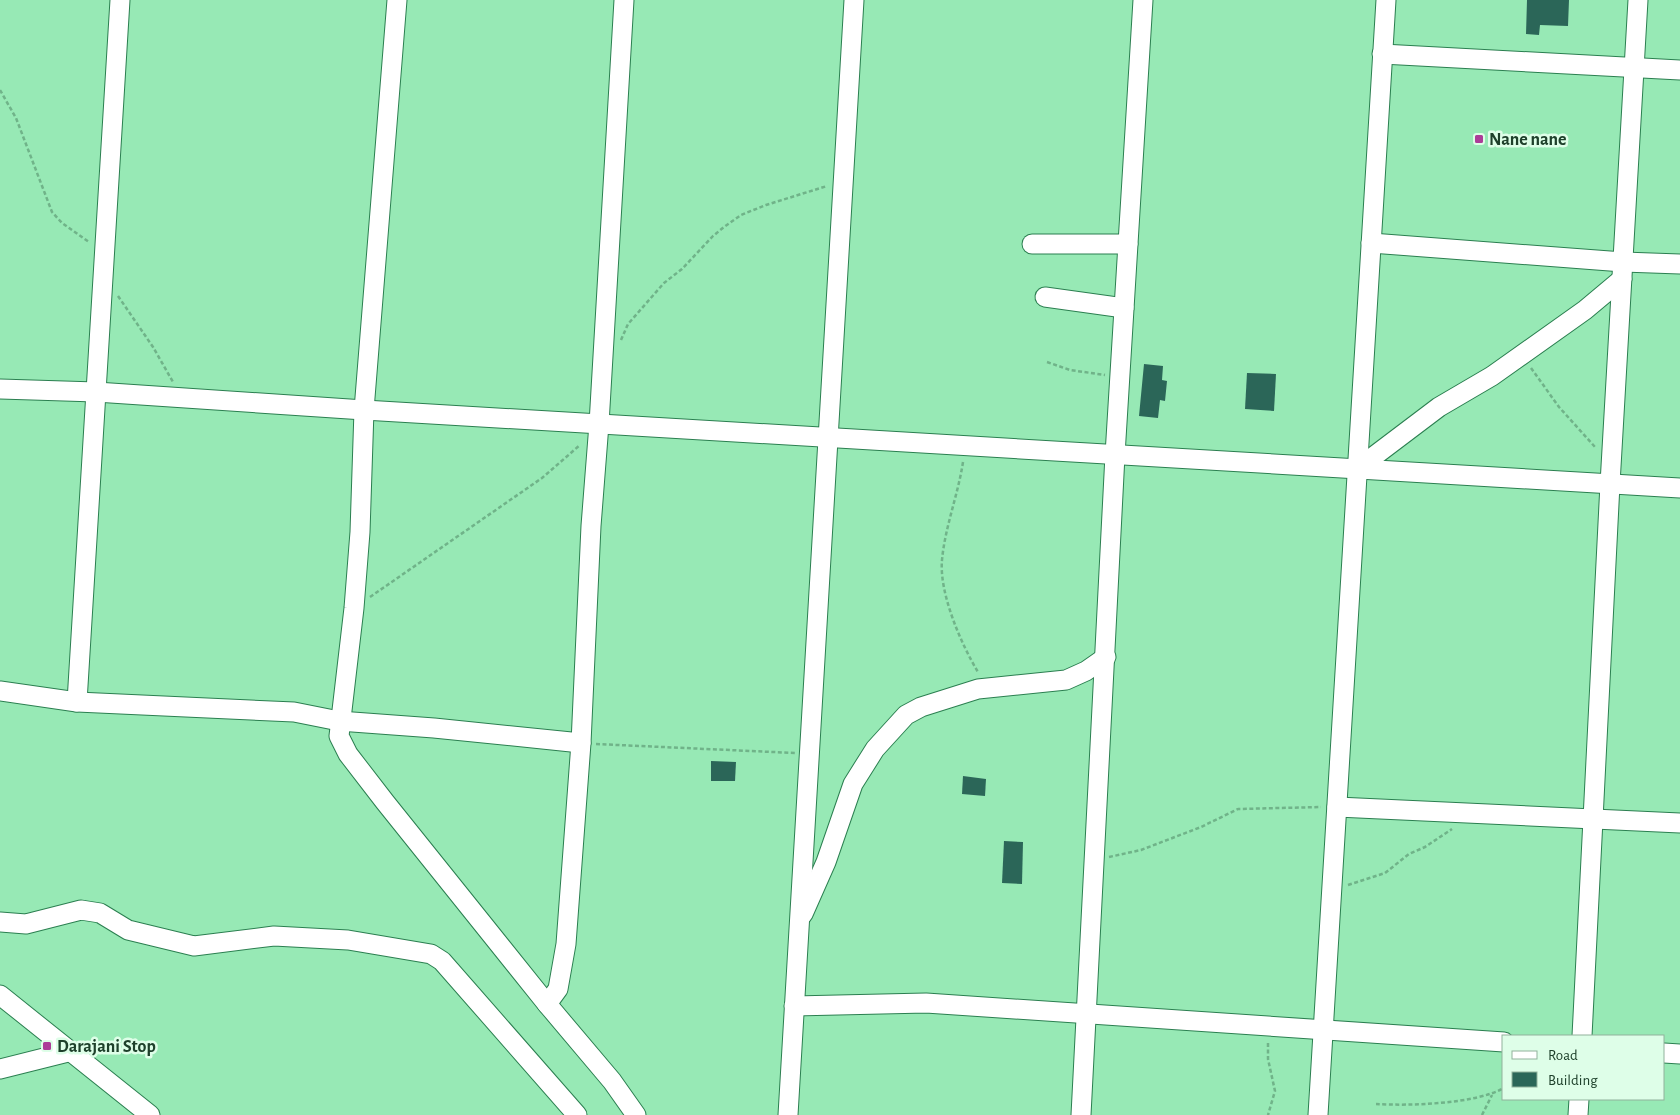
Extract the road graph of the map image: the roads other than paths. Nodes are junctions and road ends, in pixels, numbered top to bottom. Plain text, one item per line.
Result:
1 (120, 0) edge
2 (397, 0) edge
3 (624, 0) edge
4 (854, 0) edge
5 (1143, 0) edge
6 (1386, 0) edge
7 (1638, 0) edge
8 (1382, 54) junction
9 (1634, 68) junction
10 (1680, 70) edge
11 (1371, 243) junction
12 (1032, 244) dead end
13 (1128, 244) junction
14 (1680, 264) edge
15 (1623, 271) junction
16 (1044, 297) dead end
17 (1124, 308) junction
18 (0, 389) edge
19 (96, 392) junction
20 (364, 410) junction
21 (599, 427) junction
22 (828, 438) junction
23 (1115, 455) junction
24 (1357, 469) junction
25 (1611, 475) junction
26 (1680, 488) edge
27 (1106, 657) junction
28 (0, 691) edge
29 (77, 702) junction
30 (339, 721) junction
31 (581, 743) junction
32 (1336, 807) junction
33 (1593, 818) junction
34 (1680, 823) edge
35 (0, 922) edge
36 (799, 922) junction
37 (0, 995) edge
38 (547, 1004) junction
39 (794, 1006) junction
40 (1087, 1014) junction
41 (1323, 1030) junction
42 (1582, 1035) edge
43 (1502, 1042) edge
44 (72, 1051) junction
45 (1665, 1053) edge
46 (1680, 1054) edge
47 (0, 1069) edge
48 (1578, 1100) edge
49 (150, 1115) edge
50 (577, 1115) edge
51 (636, 1115) edge
52 (788, 1115) edge
53 (1081, 1115) edge
54 (1318, 1115) edge
55 (1578, 1115) edge

1 - 19 street
2 - 20 street
3 - 21 street
4 - 22 street
5 - 13 street
6 - 8 street
7 - 9 street
8 - 9 street
8 - 11 street
9 - 10 street
9 - 15 street
11 - 15 street
11 - 24 street
12 - 13 street
13 - 17 street
14 - 15 street
15 - 24 street
15 - 25 street
16 - 17 street
17 - 23 street
18 - 19 street
19 - 20 street
19 - 29 street
20 - 21 street
20 - 30 street
21 - 22 street
21 - 31 street
22 - 23 street
22 - 36 street
23 - 24 street
23 - 27 street
24 - 25 street
24 - 32 street
25 - 26 street
25 - 33 street
27 - 36 street
27 - 40 street
28 - 29 street
29 - 30 street
30 - 31 street
30 - 38 street
31 - 38 street
32 - 33 street
32 - 41 street
33 - 34 street
33 - 42 street
35 - 50 street
36 - 39 street
37 - 44 street
38 - 51 street
39 - 40 street
39 - 52 street
40 - 41 street
40 - 53 street
41 - 43 street
41 - 54 street
44 - 47 street
44 - 49 street
45 - 46 street
48 - 55 street

